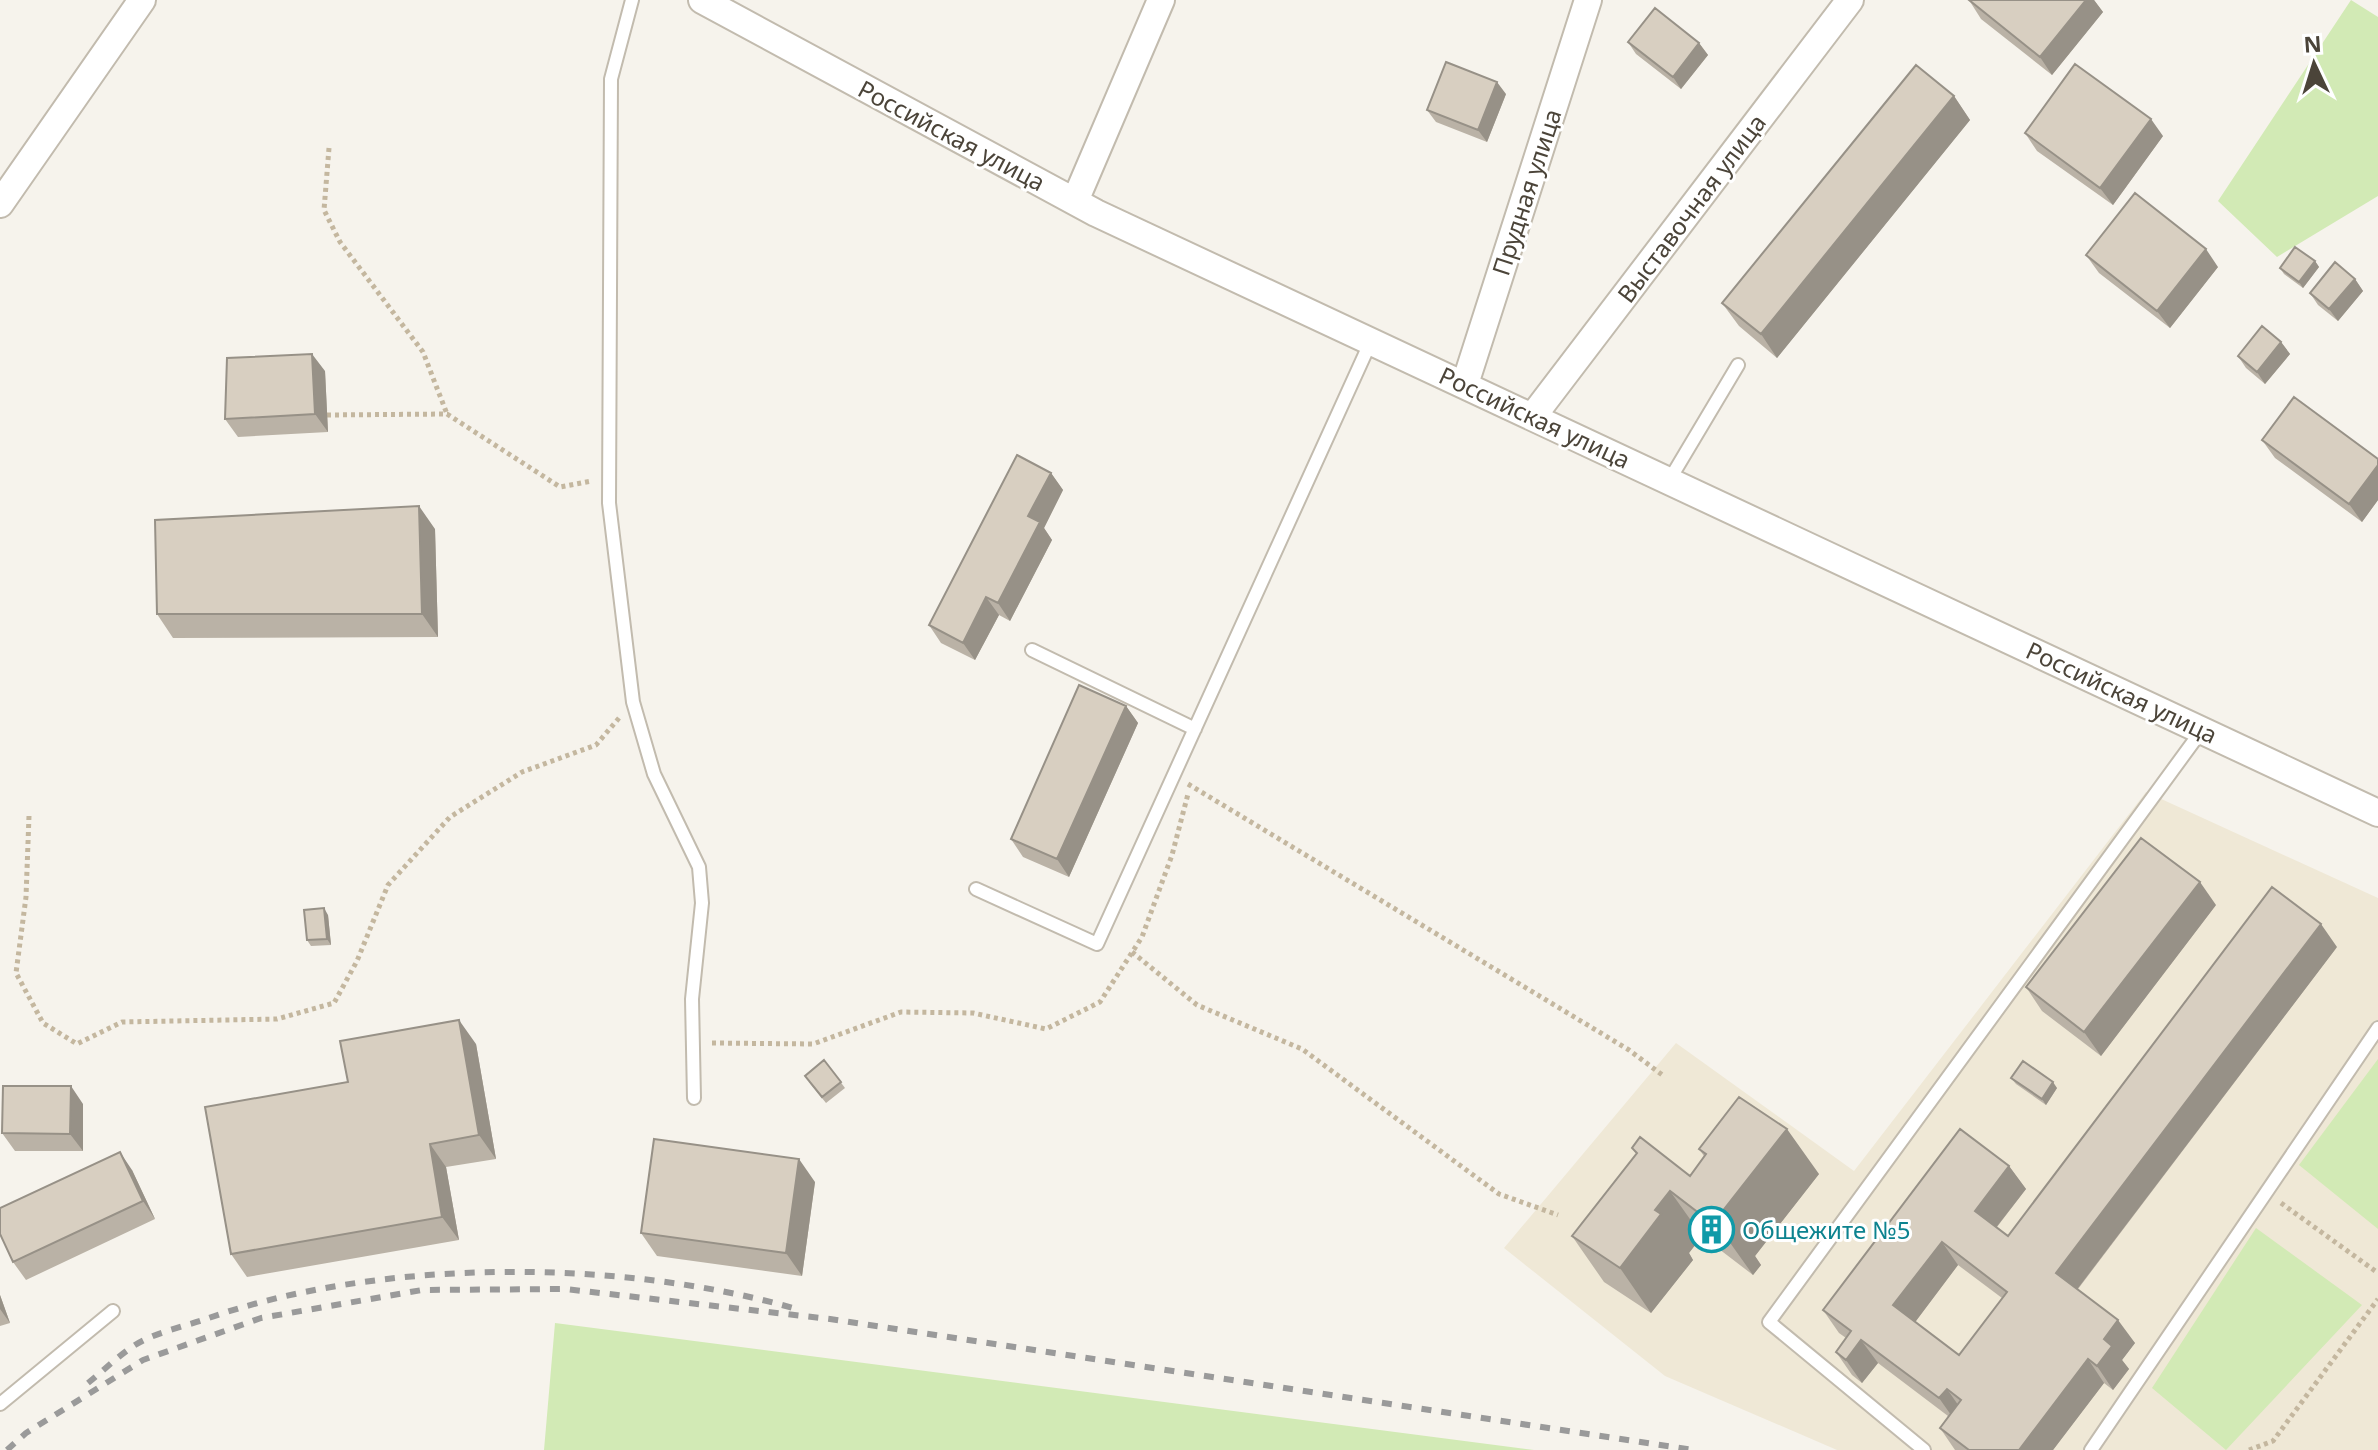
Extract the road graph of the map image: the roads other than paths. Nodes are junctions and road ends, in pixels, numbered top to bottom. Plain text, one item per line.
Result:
1 (142, 0) edge
2 (632, 0) edge
3 (702, 0) edge
4 (1161, 0) edge
5 (1588, 0) edge
6 (1850, 0) edge
7 (1075, 201) junction
8 (0, 204) edge
9 (1371, 341) junction
10 (1738, 365) dead end
11 (1465, 384) junction
12 (1533, 416) junction
13 (1670, 479) junction
14 (1032, 650) dead end
15 (1195, 729) junction
16 (2202, 730) junction
17 (2378, 813) edge
18 (976, 889) dead end
19 (2378, 1028) edge
20 (694, 1098) dead end
21 (113, 1311) dead end
22 (0, 1404) edge
23 (1924, 1450) edge
24 (2091, 1450) edge

1 - 8 street
2 - 20 lane
3 - 7 street, Российская улица
4 - 7 street
5 - 11 street, Прудная улица
6 - 12 street, Выставочная улица
7 - 9 street, Российская улица
9 - 11 street, Российская улица
9 - 15 lane
10 - 13 lane
11 - 12 street, Российская улица
12 - 13 street, Российская улица
13 - 16 street, Российская улица
14 - 15 lane
15 - 18 lane
16 - 17 street, Российская улица
16 - 23 lane
19 - 24 lane
21 - 22 lane

